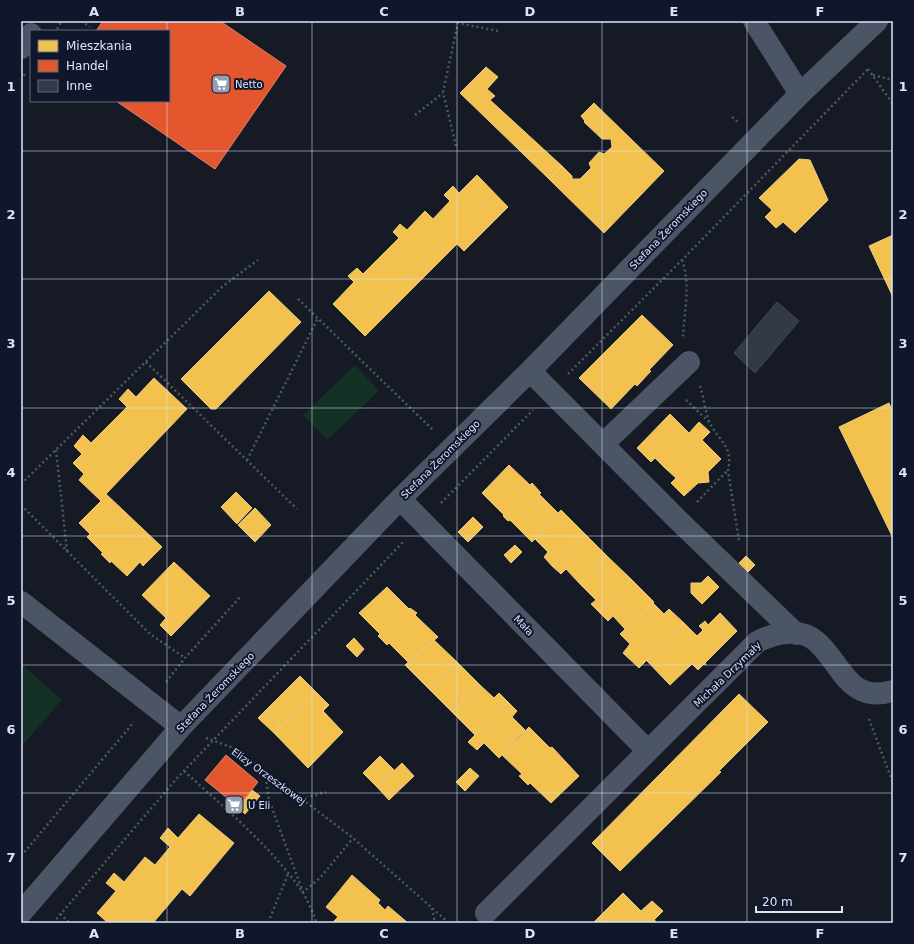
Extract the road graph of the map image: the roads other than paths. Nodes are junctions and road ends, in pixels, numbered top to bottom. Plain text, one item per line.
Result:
1 (40, 21) edge
2 (754, 21) edge
3 (877, 21) edge
4 (34, 30) edge
5 (30, 35) edge
6 (21, 48) edge
7 (800, 94) junction
8 (689, 362) road end
9 (530, 371) junction
10 (603, 444) junction
11 (400, 499) junction
12 (21, 602) edge
13 (796, 634) junction
14 (893, 691) edge
15 (181, 727) junction
16 (648, 751) junction
17 (21, 913) edge
18 (486, 913) dead end

1 - 4 street
2 - 7 street
3 - 7 street, Stefana Żeromskiego
5 - 6 street
7 - 9 street, Stefana Żeromskiego
8 - 10 street
9 - 10 street
9 - 11 street, Stefana Żeromskiego
10 - 13 street
11 - 15 street, Stefana Żeromskiego
11 - 16 street, Mała
12 - 15 street
13 - 14 street
13 - 16 street, Michała Drzymały
15 - 17 street, Stefana Żeromskiego
16 - 18 street, Michała Drzymały

